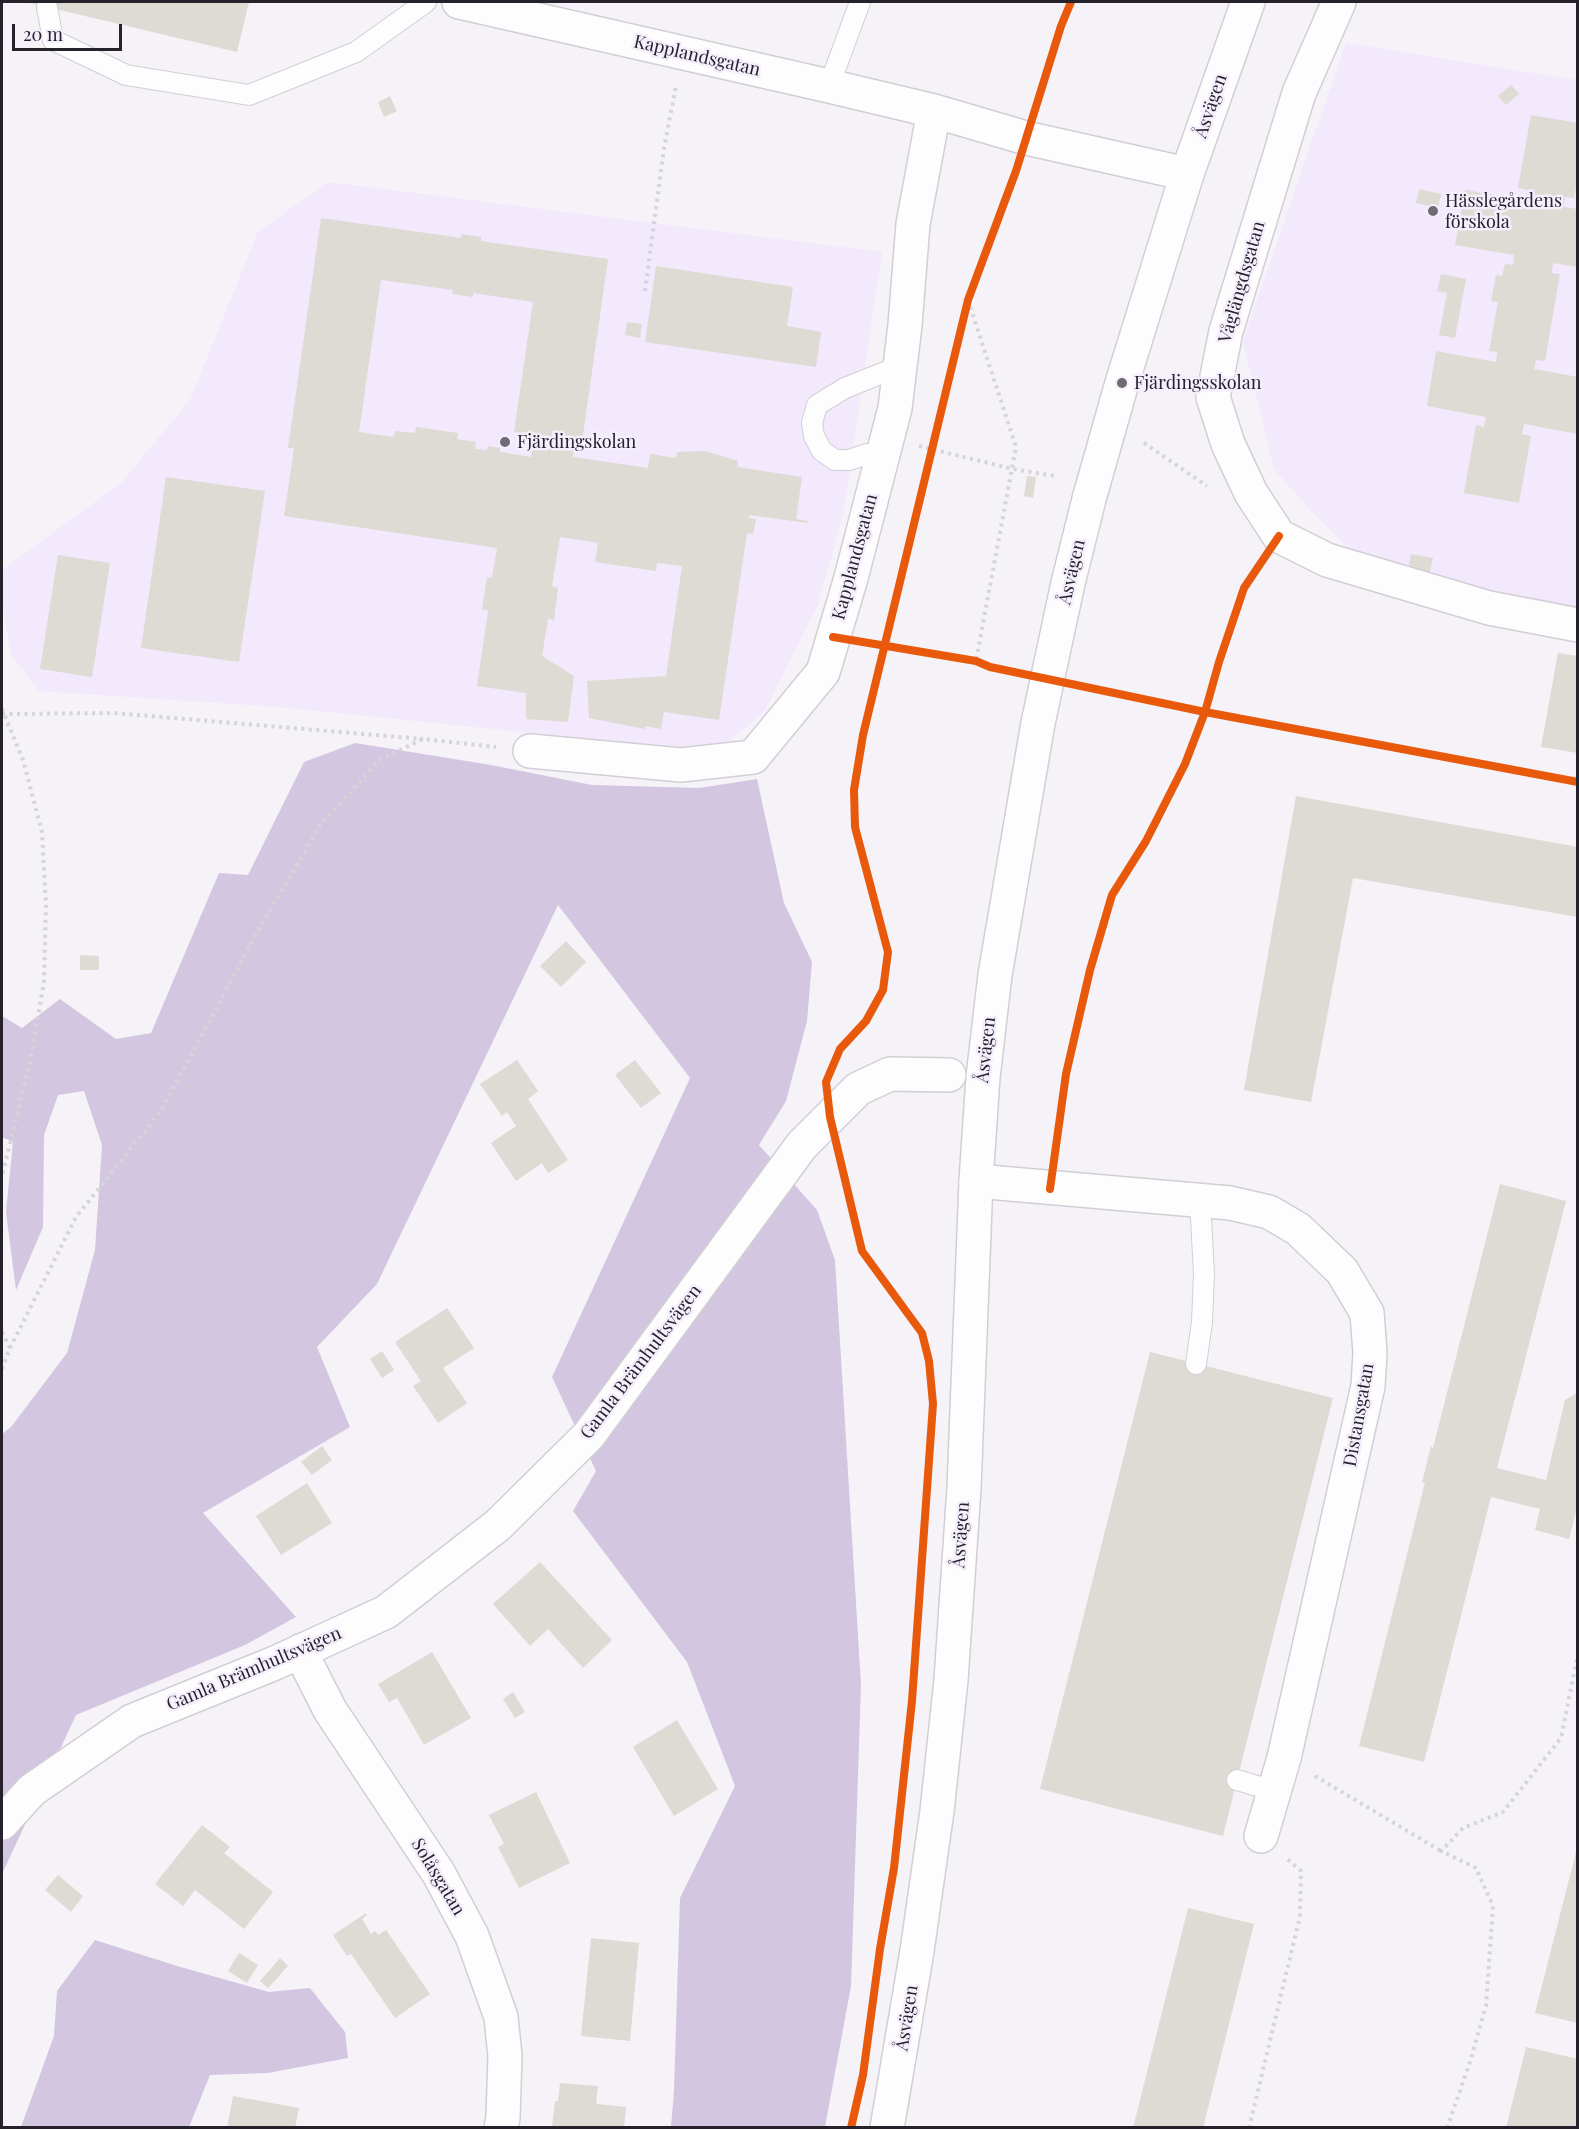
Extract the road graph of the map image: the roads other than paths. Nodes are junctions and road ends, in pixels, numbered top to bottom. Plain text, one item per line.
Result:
1 (426, 2) edge
2 (459, 2) edge
3 (860, 2) edge
4 (1248, 2) edge
5 (1339, 2) edge
6 (47, 7) dead end
7 (829, 86) junction
8 (934, 111) junction
9 (1187, 174) junction
10 (900, 366) junction
11 (884, 447) junction
12 (1578, 625) edge
13 (530, 751) road end
14 (949, 1075) dead end
15 (976, 1181) junction
16 (1200, 1200) junction
17 (1196, 1364) dead end
18 (300, 1651) junction
19 (1237, 1780) dead end
20 (1274, 1791) junction
21 (2, 1823) edge
22 (1261, 1836) road end
23 (501, 2127) edge
24 (887, 2127) edge

1 - 6 lane
2 - 7 street, Kapplandsgatan
3 - 7 lane
4 - 9 street, Åsvägen
5 - 12 street, Våglängdsgatan
7 - 8 street, Kapplandsgatan
8 - 9 street, Kapplandsgatan
8 - 10 street, Kapplandsgatan
9 - 15 street, Åsvägen
10 - 11 street, Kapplandsgatan
10 - 11 lane
11 - 13 street, Kapplandsgatan
14 - 18 street, Gamla Brämhultsvägen
15 - 16 street, Distansgatan
15 - 24 street, Åsvägen
16 - 17 lane
16 - 20 street, Distansgatan
18 - 21 street, Gamla Brämhultsvägen
18 - 23 street, Solåsgatan
19 - 20 lane
20 - 22 street, Distansgatan

